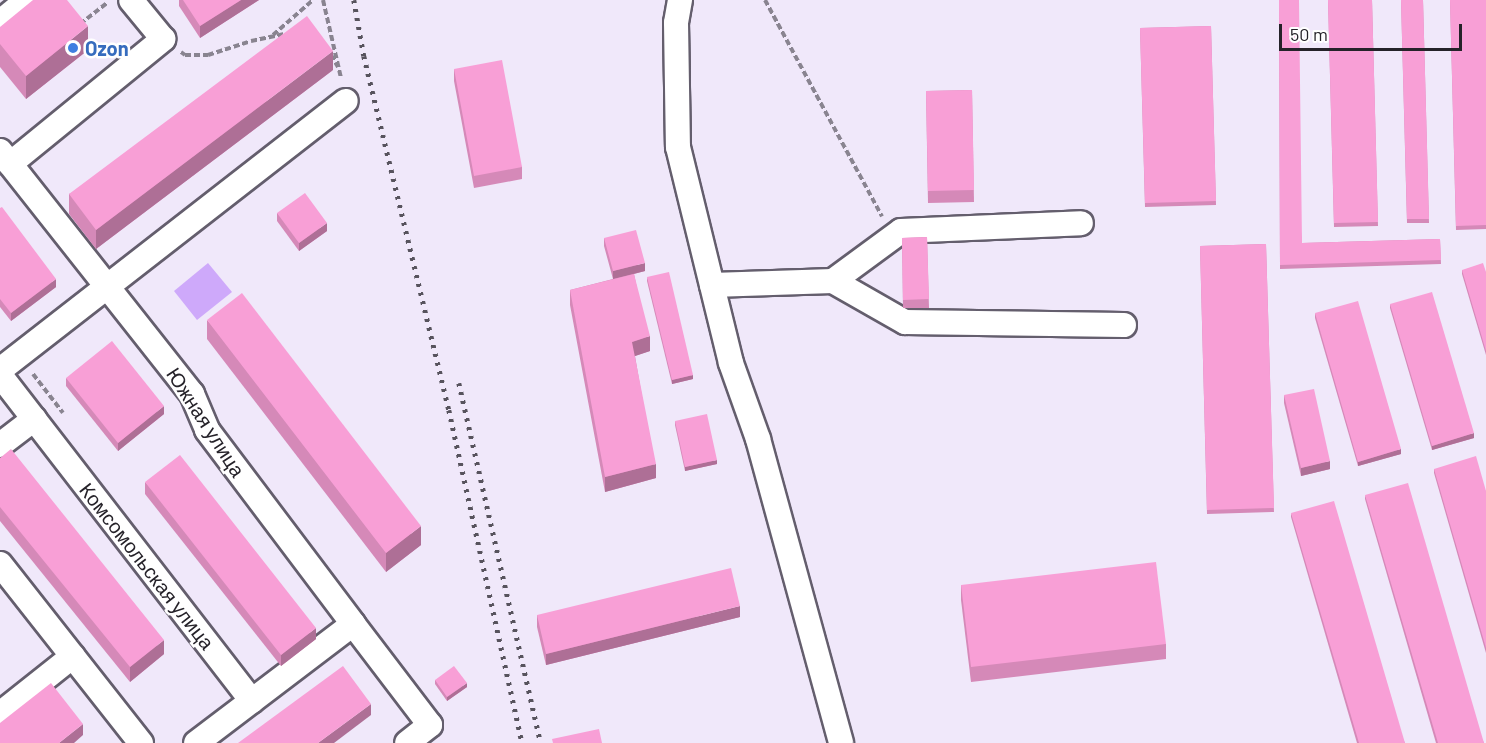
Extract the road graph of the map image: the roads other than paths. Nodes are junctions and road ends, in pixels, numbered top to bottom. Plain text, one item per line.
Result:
1 (27, 0) edge
2 (131, 0) edge
3 (680, 0) edge
4 (0, 22) edge
5 (346, 101) road end
6 (5, 157) edge
7 (1081, 223) dead end
8 (833, 281) junction
9 (712, 285) junction
10 (107, 287) junction
11 (1124, 325) dead end
12 (0, 370) edge
13 (0, 375) edge
14 (34, 419) junction
15 (0, 445) edge
16 (0, 564) edge
17 (353, 624) junction
18 (73, 656) junction
19 (252, 701) junction
20 (0, 714) edge
21 (141, 743) edge
22 (196, 743) edge
23 (407, 743) edge
24 (841, 743) edge

1 - 4 street
2 - 6 street
3 - 9 street
5 - 10 street
6 - 10 street, Южная улица
7 - 8 street
8 - 9 street
8 - 11 street
9 - 24 street
10 - 12 street
10 - 17 street, Южная улица
13 - 14 street, Комсомольская улица
14 - 15 street
14 - 19 street, Комсомольская улица
16 - 18 street
17 - 19 street
17 - 23 street, Южная улица
18 - 20 street
18 - 21 street
19 - 22 street

